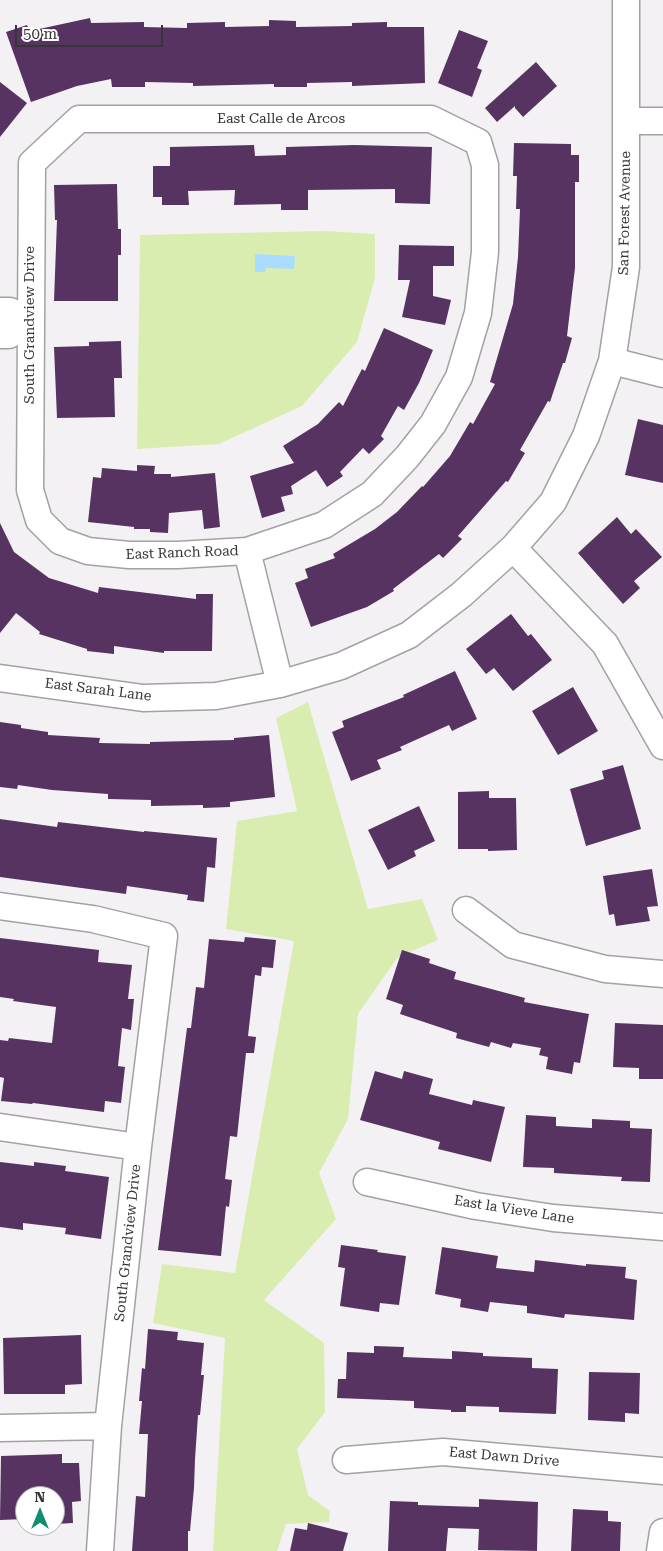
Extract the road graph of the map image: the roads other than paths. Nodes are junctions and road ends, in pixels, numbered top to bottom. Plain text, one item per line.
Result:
1 (626, 0) edge
2 (79, 118) joint
3 (626, 121) junction
4 (663, 121) edge
5 (478, 142) joint
6 (0, 311) edge
7 (30, 323) junction
8 (0, 335) edge
9 (612, 360) junction
10 (663, 374) edge
11 (60, 541) joint
12 (513, 548) junction
13 (246, 551) junction
14 (0, 678) edge
15 (280, 684) junction
16 (663, 744) edge
17 (0, 906) edge
18 (466, 910) dead end
19 (663, 974) edge
20 (0, 1127) edge
21 (138, 1147) junction
22 (367, 1182) dead end
23 (663, 1226) edge
24 (108, 1426) junction
25 (0, 1428) edge
26 (346, 1460) dead end
27 (663, 1471) edge
28 (663, 1532) edge
29 (100, 1551) edge
30 (660, 1551) edge

1 - 3 street, San Forest Avenue
2 - 5 street, East Calle de Arcos
2 - 7 street, South Grandview Drive
3 - 4 street
3 - 9 street, San Forest Avenue
5 - 13 street, East Ranch Road
6 - 7 street
7 - 8 street
7 - 11 street, South Grandview Drive
9 - 10 street
9 - 12 street, San Forest Avenue
11 - 13 street, East Ranch Road
12 - 15 street, East Sarah Lane
12 - 16 street
13 - 15 street
14 - 15 street, East Sarah Lane
17 - 21 street, South Grandview Drive
18 - 19 street
20 - 21 street
21 - 24 street, South Grandview Drive
22 - 23 street, East la Vieve Lane
24 - 25 street
24 - 29 street, South Grandview Drive
26 - 27 street, East Dawn Drive
28 - 30 street

